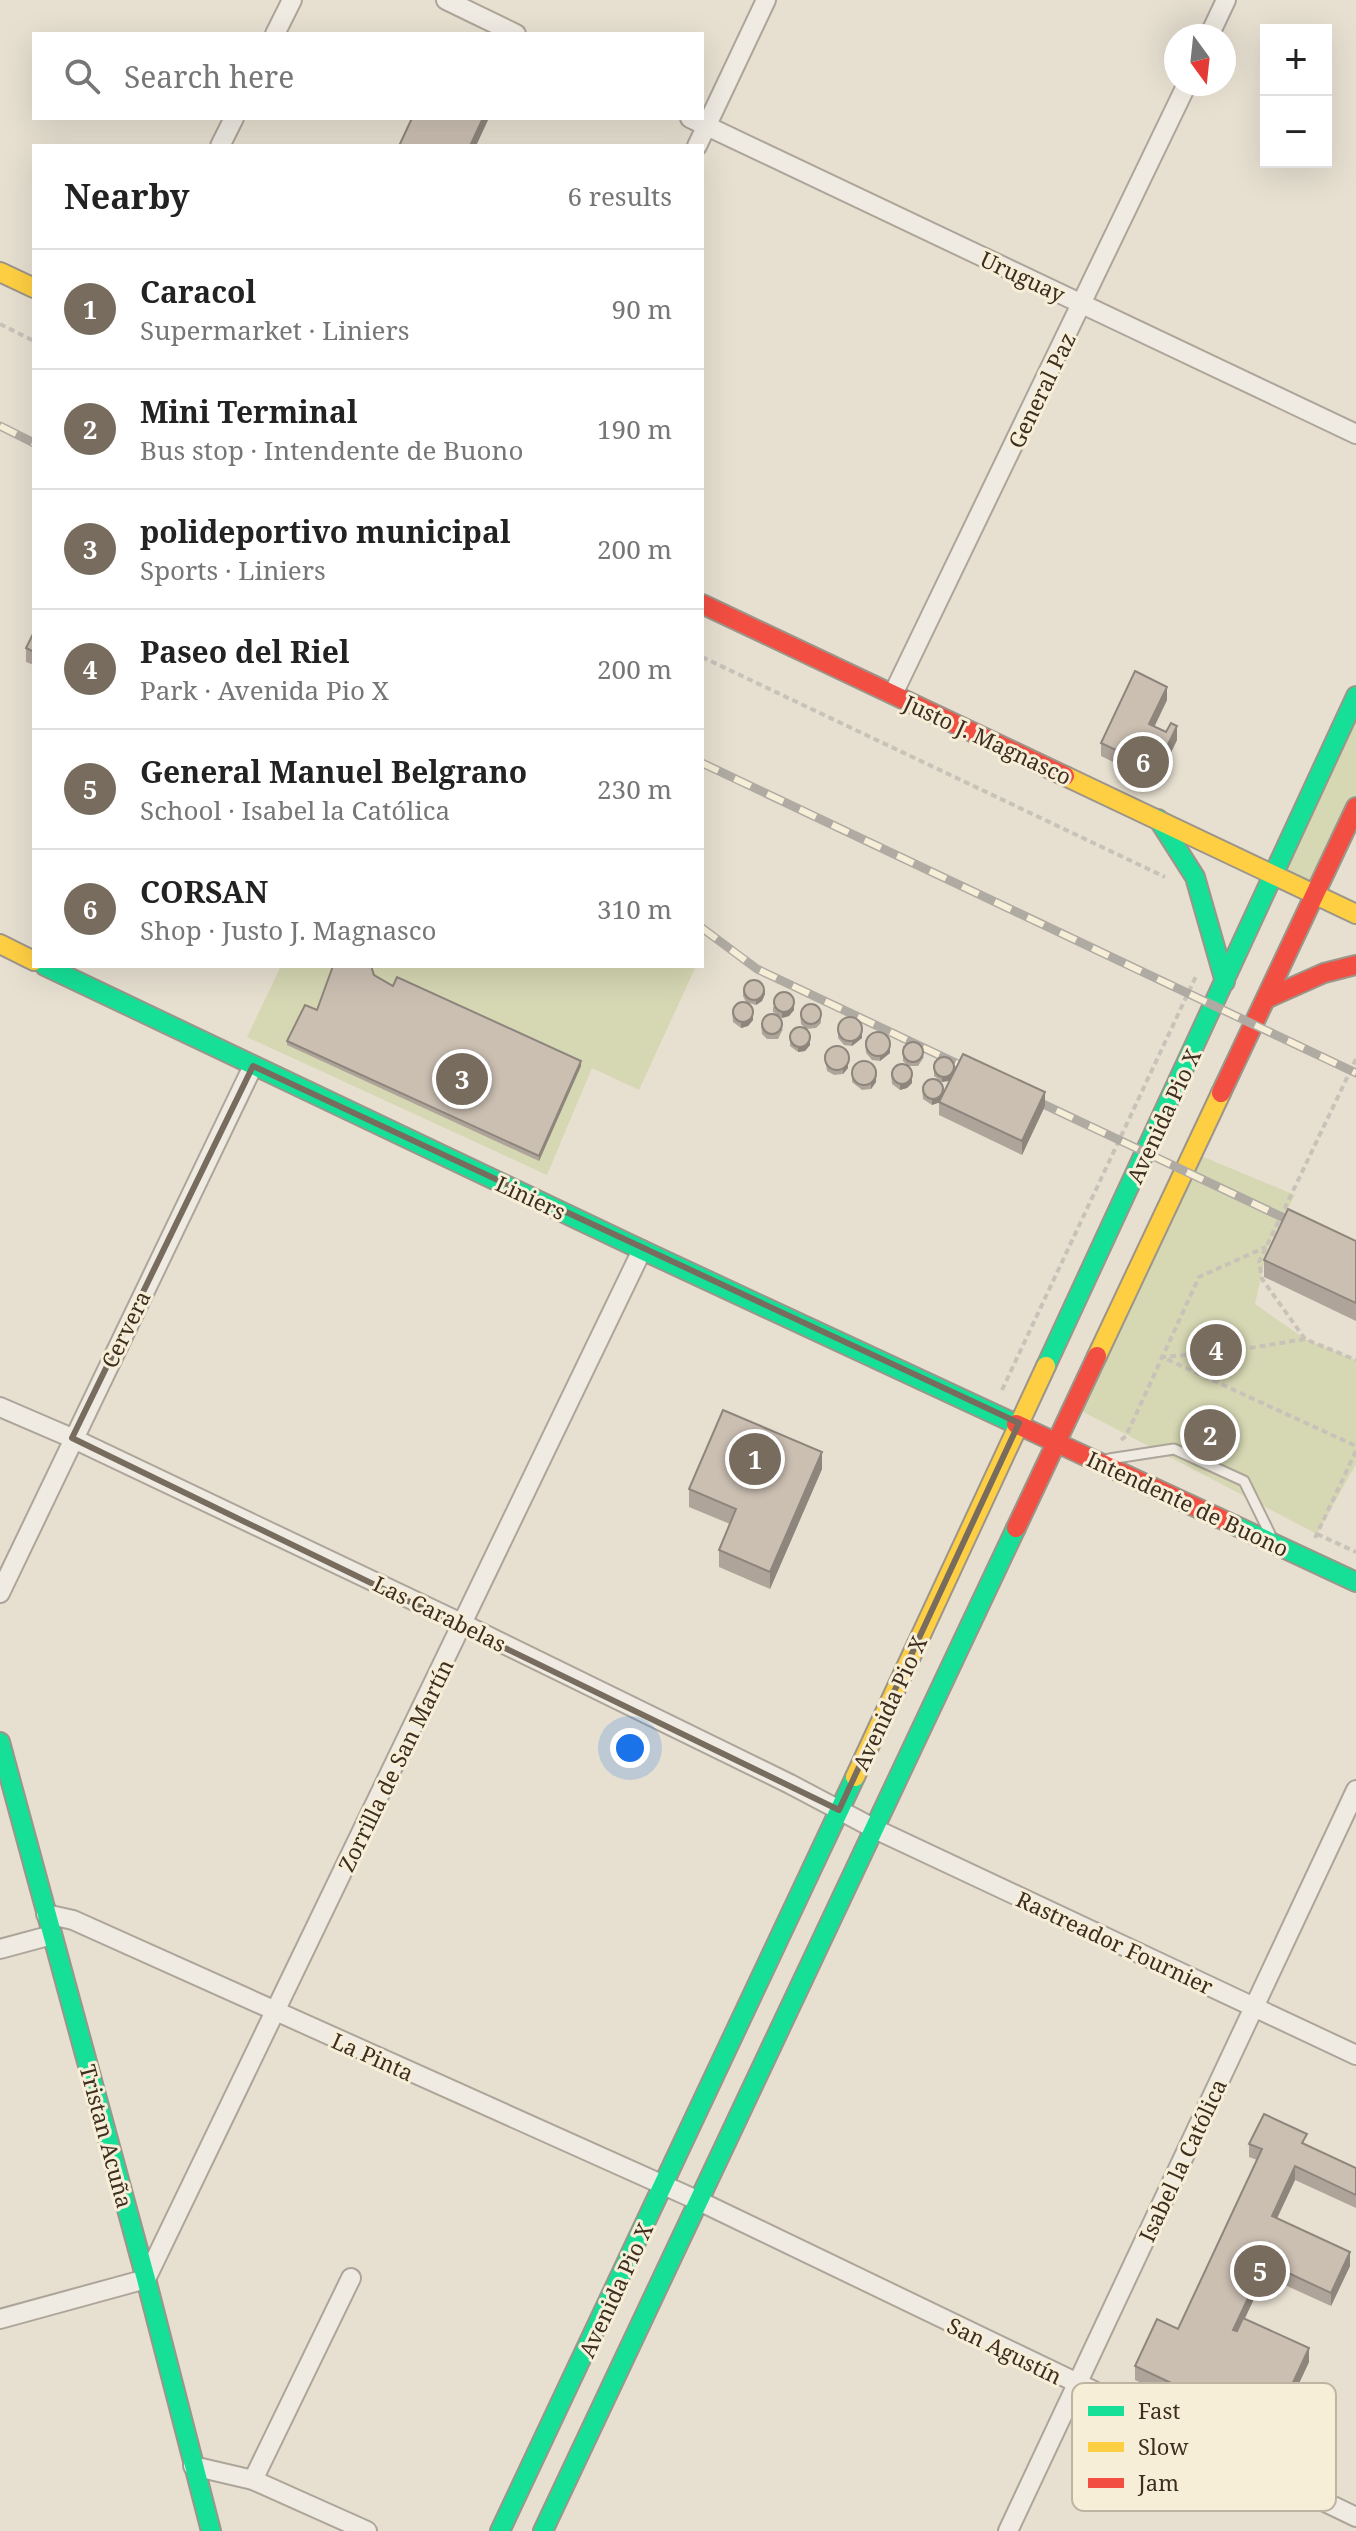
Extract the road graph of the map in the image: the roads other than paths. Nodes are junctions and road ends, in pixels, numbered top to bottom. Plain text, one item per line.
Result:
1 (292, 0) edge
2 (446, 0) edge
3 (766, 0) edge
4 (1226, 0) edge
5 (1215, 24) edge
6 (276, 32) edge
7 (512, 32) edge
8 (1181, 96) edge
9 (704, 111) edge
10 (233, 120) edge
11 (698, 122) edge
12 (221, 144) edge
13 (697, 144) edge
14 (0, 272) edge
15 (32, 287) edge
16 (1082, 305) junction
17 (1356, 434) edge
18 (704, 605) edge
19 (893, 694) junction
20 (1356, 696) edge
21 (1356, 807) edge
22 (1158, 819) junction
23 (1274, 874) junction
24 (1314, 893) junction
25 (1356, 914) edge
26 (0, 944) edge
27 (32, 960) edge
28 (1356, 965) edge
29 (49, 968) edge
30 (1225, 982) junction
31 (1268, 998) junction
32 (253, 1066) junction
33 (642, 1250) junction
34 (0, 1407) edge
35 (1019, 1423) junction
36 (72, 1438) junction
37 (1058, 1441) junction
38 (1098, 1460) junction
39 (1275, 1544) junction
40 (1356, 1582) edge
41 (0, 1593) edge
42 (463, 1624) junction
43 (0, 1742) edge
44 (1356, 1790) edge
45 (839, 1810) junction
46 (875, 1829) junction
47 (46, 1914) junction
48 (52, 1935) junction
49 (0, 1949) edge
50 (1253, 2007) junction
51 (277, 2013) junction
52 (1356, 2055) edge
53 (664, 2186) junction
54 (699, 2201) junction
55 (351, 2278) dead end
56 (146, 2279) junction
57 (0, 2319) edge
58 (1074, 2383) edge
59 (1079, 2383) edge
60 (1072, 2398) edge
61 (193, 2466) junction
62 (253, 2480) junction
63 (1336, 2508) edge
64 (1356, 2517) edge
65 (211, 2531) edge
66 (367, 2531) edge
67 (500, 2531) edge
68 (543, 2531) edge
69 (1008, 2531) edge

1 - 6 street
2 - 7 street
3 - 9 street
4 - 5 street
8 - 16 street, General Paz
10 - 12 street
11 - 13 street
11 - 16 street, Uruguay
14 - 15 main road
16 - 17 street, Uruguay
16 - 19 street, General Paz
18 - 19 main road, Justo J. Magnasco
19 - 22 main road, Justo J. Magnasco
20 - 23 main road, Avenida Pio X
21 - 24 main road, Avenida Pio X
22 - 23 main road, Justo J. Magnasco
22 - 30 main road
23 - 24 main road, Justo J. Magnasco
23 - 30 main road, Avenida Pio X
24 - 25 main road, Justo J. Magnasco
24 - 31 main road, Avenida Pio X
26 - 27 main road
28 - 31 main road
29 - 32 main road, Liniers
30 - 35 main road, Avenida Pio X
31 - 37 main road, Avenida Pio X
32 - 33 main road, Liniers
32 - 36 street, Cervera
33 - 35 main road, Liniers
33 - 42 street, Zorrilla de San Martín
34 - 36 street, Las Carabelas
35 - 37 main road, Intendente de Buono
35 - 45 main road, Avenida Pio X
36 - 41 street, Cervera
36 - 42 street, Las Carabelas
37 - 38 main road, Intendente de Buono
37 - 46 main road, Avenida Pio X
38 - 39 main road, Intendente de Buono
38 - 39 lane
39 - 40 main road, Intendente de Buono
42 - 45 street, Las Carabelas
42 - 51 street, Zorrilla de San Martín
43 - 47 main road, Tristan Acuña
44 - 50 street, Isabel la Católica
45 - 46 street, Las Carabelas
45 - 53 main road, Avenida Pio X
46 - 50 street, Rastreador Fournier
46 - 54 main road, Avenida Pio X
47 - 48 main road, Tristan Acuña
47 - 51 street, La Pinta
48 - 49 street
48 - 56 main road, Tristan Acuña
50 - 52 street, Rastreador Fournier
50 - 59 street, Isabel la Católica
51 - 53 street, La Pinta
51 - 56 street, Zorrilla de San Martín
53 - 54 street, La Pinta
53 - 67 main road, Avenida Pio X
54 - 58 street, San Agustín
54 - 68 main road, Avenida Pio X
55 - 62 street
56 - 57 street
56 - 61 main road, Tristan Acuña
60 - 69 street, Isabel la Católica
61 - 62 street
61 - 65 main road, Tristan Acuña
62 - 66 street
63 - 64 street, San Agustín

